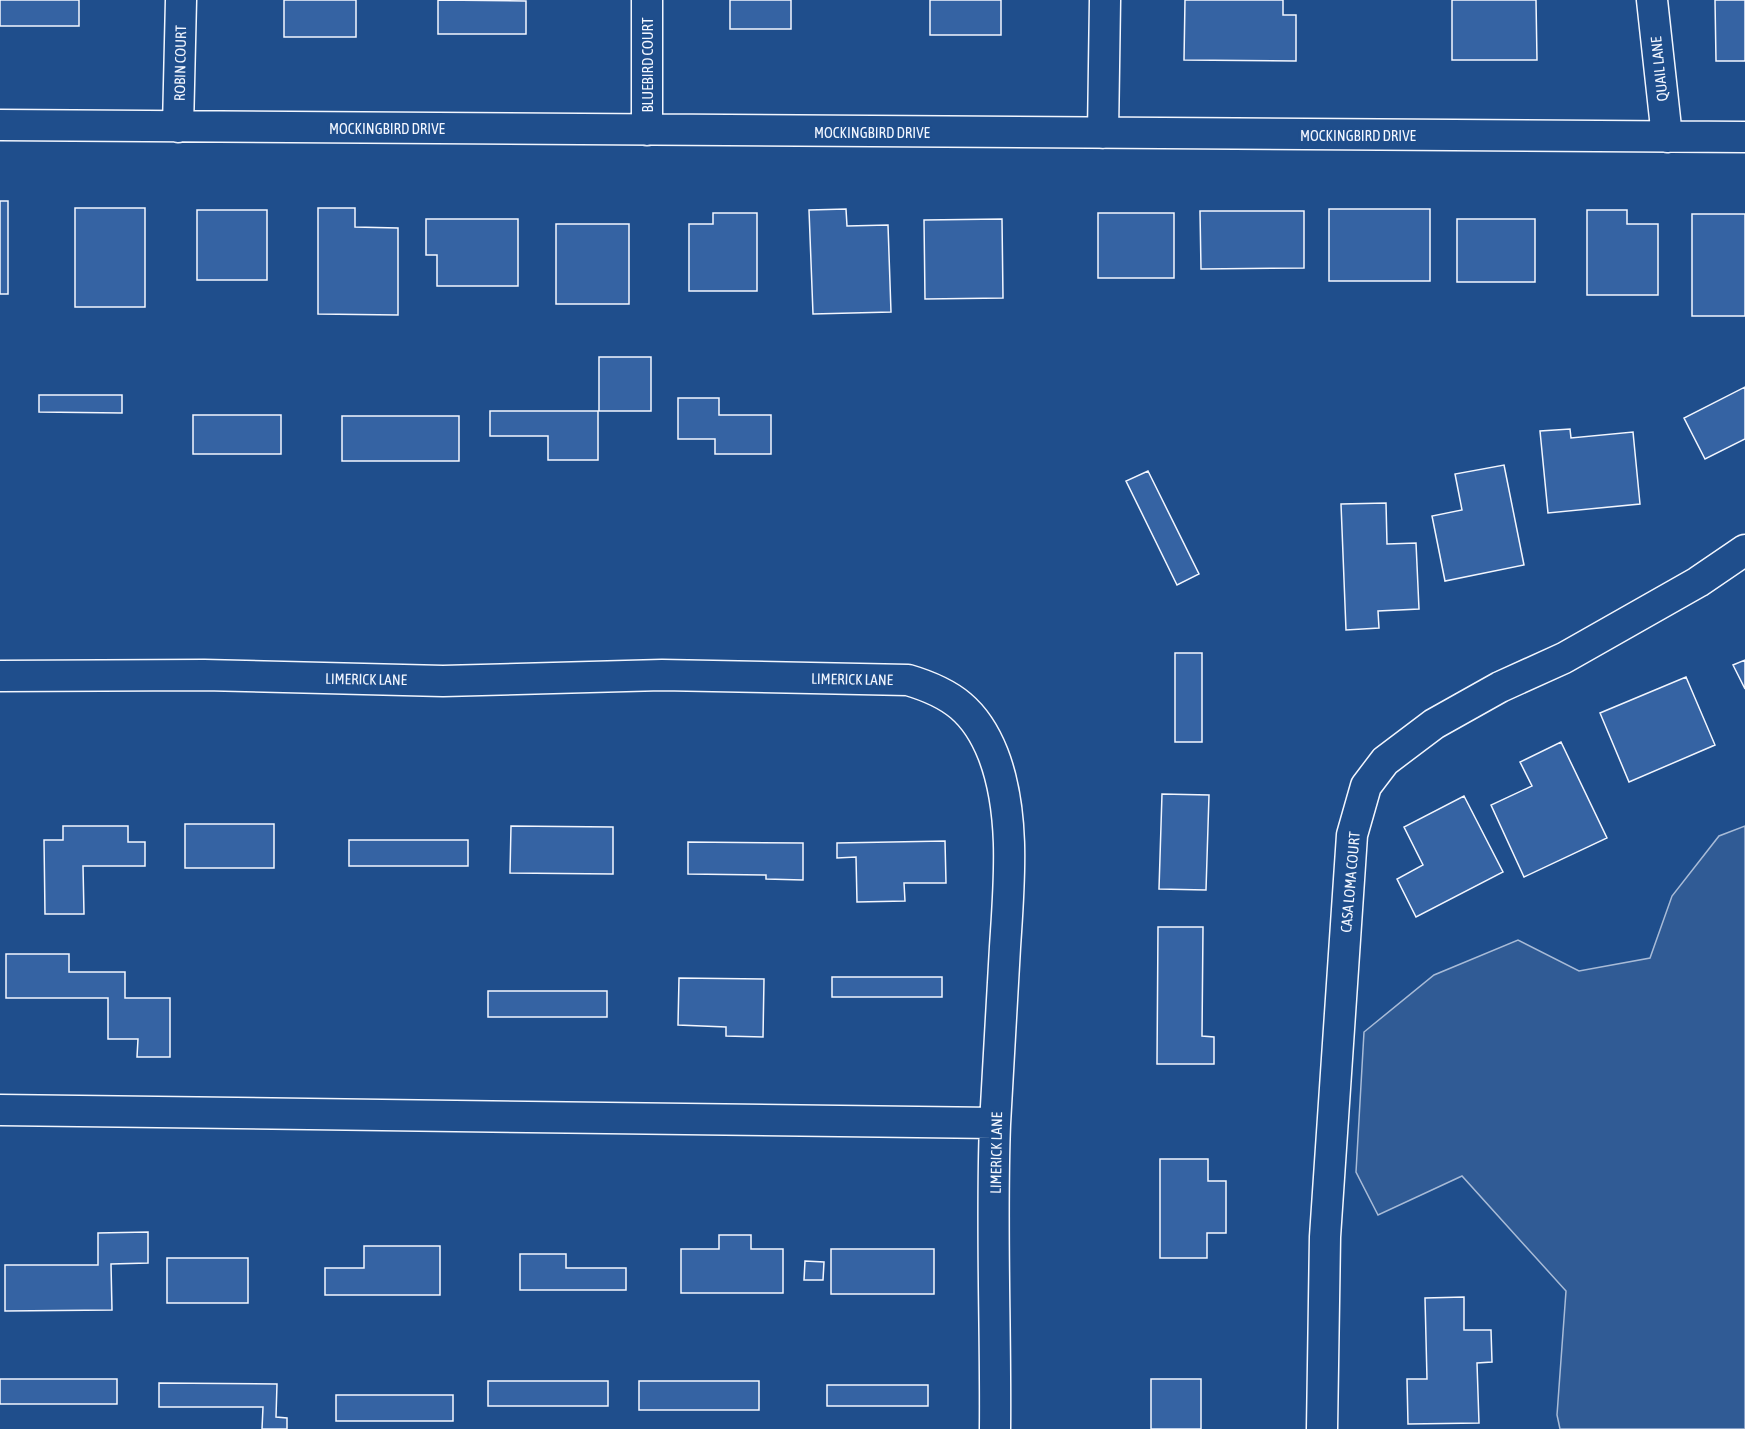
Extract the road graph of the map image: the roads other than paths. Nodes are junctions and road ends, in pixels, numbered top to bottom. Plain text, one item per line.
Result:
1 (182, 0) edge
2 (647, 0) edge
3 (1105, 0) edge
4 (1652, 0) edge
5 (0, 125) edge
6 (178, 127) junction
7 (647, 130) junction
8 (1103, 133) junction
9 (1667, 137) junction
10 (1745, 137) edge
11 (1745, 550) edge
12 (0, 676) edge
13 (0, 1110) edge
14 (995, 1124) junction
15 (995, 1429) edge
16 (1322, 1429) edge

1 - 6 street, ROBIN COURT
2 - 7 street, BLUEBIRD COURT
3 - 8 street
4 - 9 street, QUAIL LANE
5 - 6 street, MOCKINGBIRD DRIVE
6 - 7 street, MOCKINGBIRD DRIVE
7 - 8 street, MOCKINGBIRD DRIVE
8 - 9 street, MOCKINGBIRD DRIVE
9 - 10 street, MOCKINGBIRD DRIVE
11 - 16 street, CASA LOMA COURT
12 - 14 street, LIMERICK LANE
13 - 14 street
14 - 15 street, LIMERICK LANE

